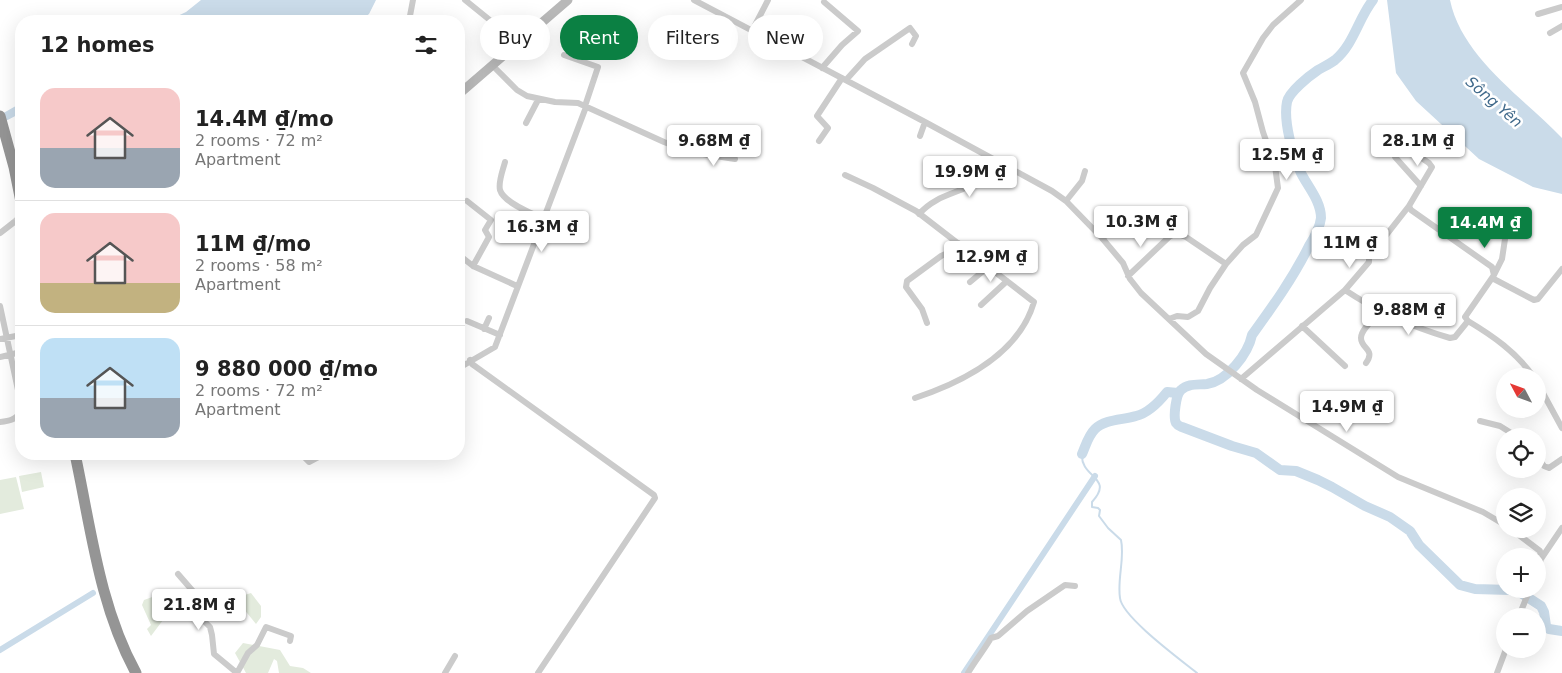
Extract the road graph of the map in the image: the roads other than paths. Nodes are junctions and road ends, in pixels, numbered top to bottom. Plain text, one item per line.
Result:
1 (413, 0) edge
2 (465, 0) edge
3 (568, 0) edge
4 (694, 0) edge
5 (768, 0) edge
6 (1301, 0) edge
7 (824, 2) dead end
8 (1294, 3) edge
9 (1562, 7) edge
10 (1538, 14) dead end
11 (410, 15) edge
12 (484, 15) edge
13 (760, 15) edge
14 (550, 16) edge
15 (1562, 26) edge
16 (748, 29) edge
17 (1550, 33) dead end
18 (912, 44) dead end
19 (498, 60) edge
20 (579, 60) edge
21 (807, 60) edge
22 (492, 65) junction
23 (822, 68) junction
24 (844, 79) junction
25 (465, 89) edge
26 (538, 100) junction
27 (586, 106) junction
28 (0, 116) edge
29 (925, 122) junction
30 (526, 123) dead end
31 (920, 136) dead end
32 (820, 141) dead end
33 (735, 160) dead end
34 (995, 160) junction
35 (505, 162) dead end
36 (1085, 171) dead end
37 (15, 175) edge
38 (845, 175) dead end
39 (1421, 186) junction
40 (467, 201) dead end
41 (1066, 201) junction
42 (1409, 206) junction
43 (1135, 210) dead end
44 (919, 214) junction
45 (544, 219) junction
46 (13, 223) tunnel mouth
47 (0, 233) edge
48 (1102, 238) junction
49 (1505, 239) dead end
50 (958, 243) junction
51 (465, 260) edge
52 (1226, 264) junction
53 (473, 266) junction
54 (988, 267) junction
55 (1562, 269) edge
56 (1128, 276) junction
57 (1493, 276) junction
58 (970, 282) dead end
59 (1006, 282) junction
60 (517, 286) junction
61 (1345, 290) junction
62 (981, 305) dead end
63 (0, 306) edge
64 (1380, 312) junction
65 (489, 318) dead end
66 (1169, 319) junction
67 (1468, 320) junction
68 (468, 322) dead end
69 (927, 323) dead end
70 (1302, 326) junction
71 (484, 329) junction
72 (500, 335) junction
73 (3, 338) edge
74 (15, 353) edge
75 (10, 354) junction
76 (0, 357) edge
77 (470, 360) junction
78 (1366, 363) dead end
79 (465, 364) edge
80 (1345, 366) dead end
81 (1527, 368) edge
82 (15, 377) edge
83 (1239, 378) junction
84 (915, 398) dead end
85 (1546, 399) edge
86 (15, 418) edge
87 (1480, 421) dead end
88 (0, 422) edge
89 (1503, 428) edge
90 (1562, 428) edge
91 (1562, 458) edge
92 (76, 460) edge
93 (1546, 467) edge
94 (1496, 520) edge
95 (1562, 528) edge
96 (1523, 538) edge
97 (1536, 548) edge
98 (1546, 552) edge
99 (178, 574) dead end
100 (1075, 586) dead end
101 (290, 641) dead end
102 (456, 656) dead end
103 (1503, 658) edge
104 (136, 673) edge
105 (237, 673) edge
106 (445, 673) edge
107 (538, 673) edge
108 (968, 673) edge
109 (1497, 673) edge

1 - 11 street
2 - 12 street
3 - 14 main road
4 - 16 street
5 - 13 street
6 - 8 street
7 - 23 street
8 - 52 street
9 - 10 street
15 - 17 street
18 - 24 street
19 - 22 main road
20 - 27 street
21 - 23 street
22 - 25 main road
22 - 26 street
23 - 24 street
24 - 29 street
24 - 32 street
26 - 27 street
26 - 30 street
27 - 33 street
27 - 45 street
28 - 37 highway
29 - 31 street
29 - 34 street
34 - 41 street
34 - 44 street
35 - 45 street
36 - 41 street
38 - 44 street
39 - 39 street
39 - 42 street
40 - 53 street
41 - 48 street
42 - 57 street
42 - 61 street
43 - 48 street
44 - 50 street
45 - 60 street
46 - 47 street
48 - 56 street
49 - 57 street
50 - 54 street
50 - 69 street
51 - 53 street
52 - 56 street
52 - 66 street
53 - 60 street
54 - 58 street
54 - 59 street
55 - 57 street
56 - 66 street
57 - 67 street
59 - 62 street
59 - 84 street
60 - 72 street
61 - 64 street
61 - 70 street
63 - 73 street
64 - 67 street
64 - 78 street
65 - 71 street
66 - 83 street
67 - 81 street
68 - 71 street
70 - 80 street
70 - 83 street
71 - 72 street
72 - 77 street
73 - 75 street
74 - 75 street
75 - 76 street
75 - 82 street
77 - 79 street
77 - 107 street
83 - 94 street
85 - 90 street
86 - 88 street
87 - 89 street
91 - 93 street
92 - 104 highway
95 - 98 street
96 - 97 street
99 - 105 street
100 - 108 street
101 - 105 street
102 - 106 street
103 - 109 street

